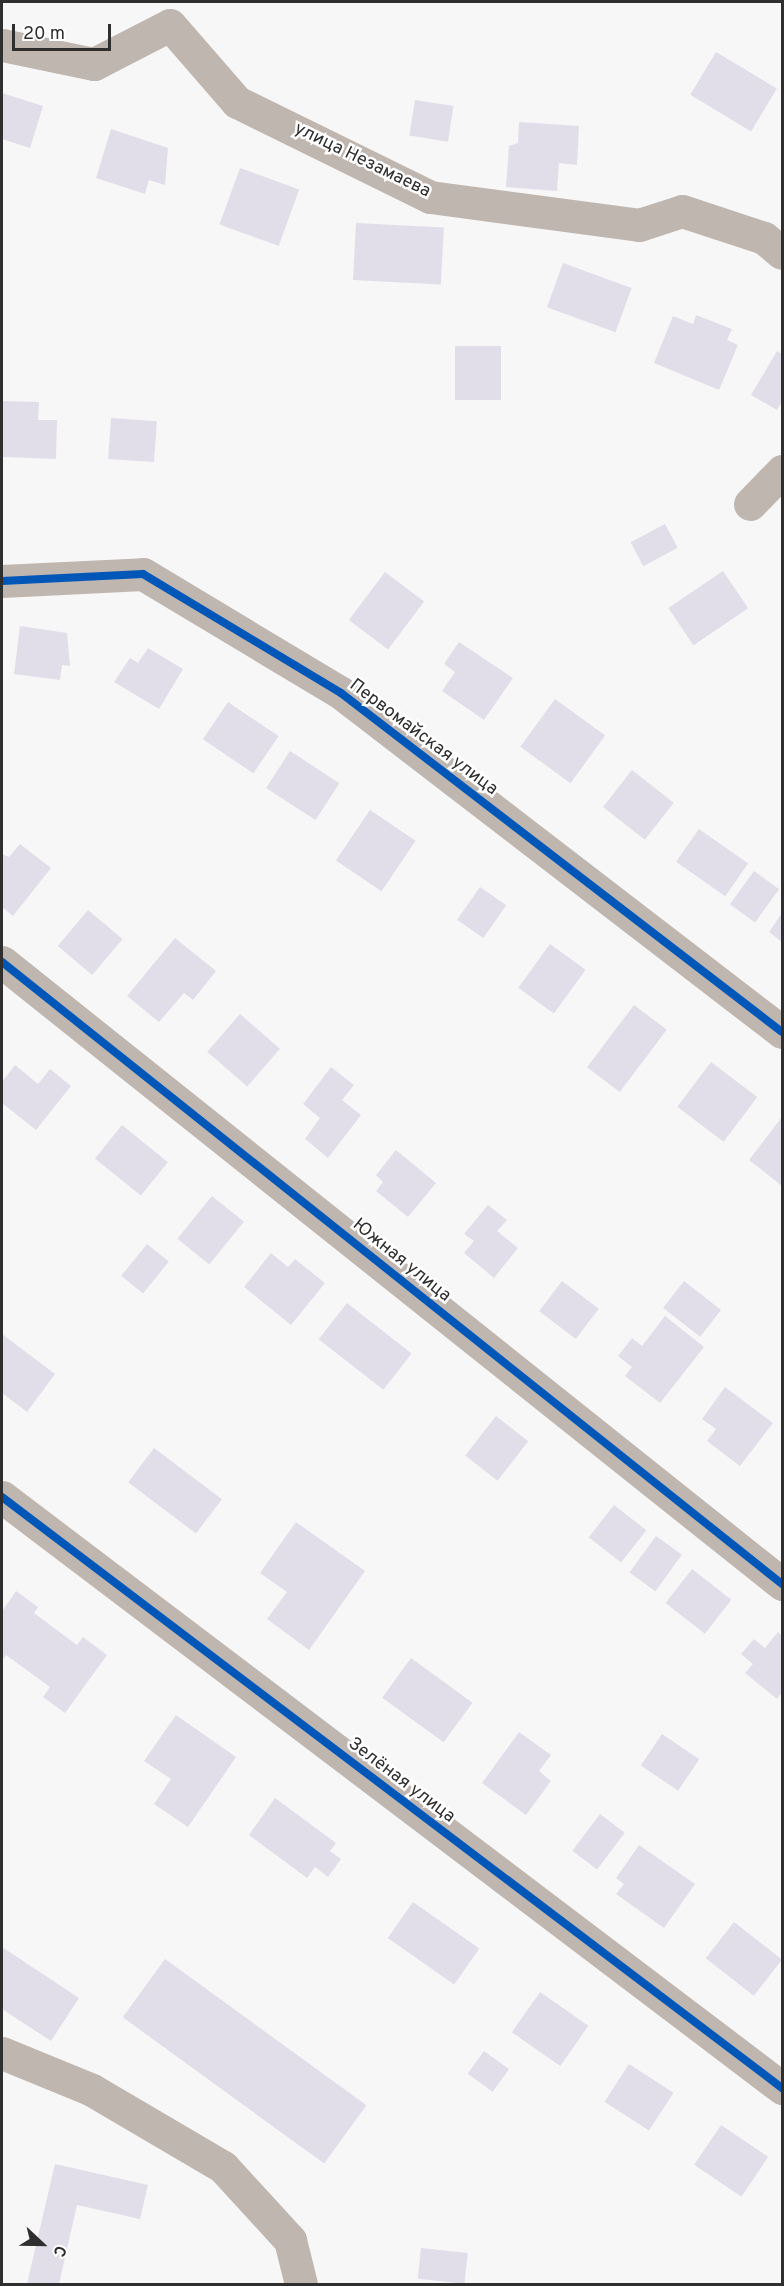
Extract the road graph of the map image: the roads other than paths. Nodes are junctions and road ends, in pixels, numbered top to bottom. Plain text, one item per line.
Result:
1 (169, 13) edge
2 (2, 45) edge
3 (773, 245) edge
4 (783, 471) edge
5 (750, 504) dead end
6 (2, 581) edge
7 (2, 962) edge
8 (783, 1032) edge
9 (2, 1497) edge
10 (783, 1584) edge
11 (2, 2053) edge
12 (783, 2088) edge
13 (301, 2284) edge

1 - 2 street, улица Незамаева
1 - 3 street, улица Незамаева
4 - 5 street
6 - 8 street, Первомайская улица
7 - 10 street, Южная улица
9 - 12 street, Зелёная улица
11 - 13 street

